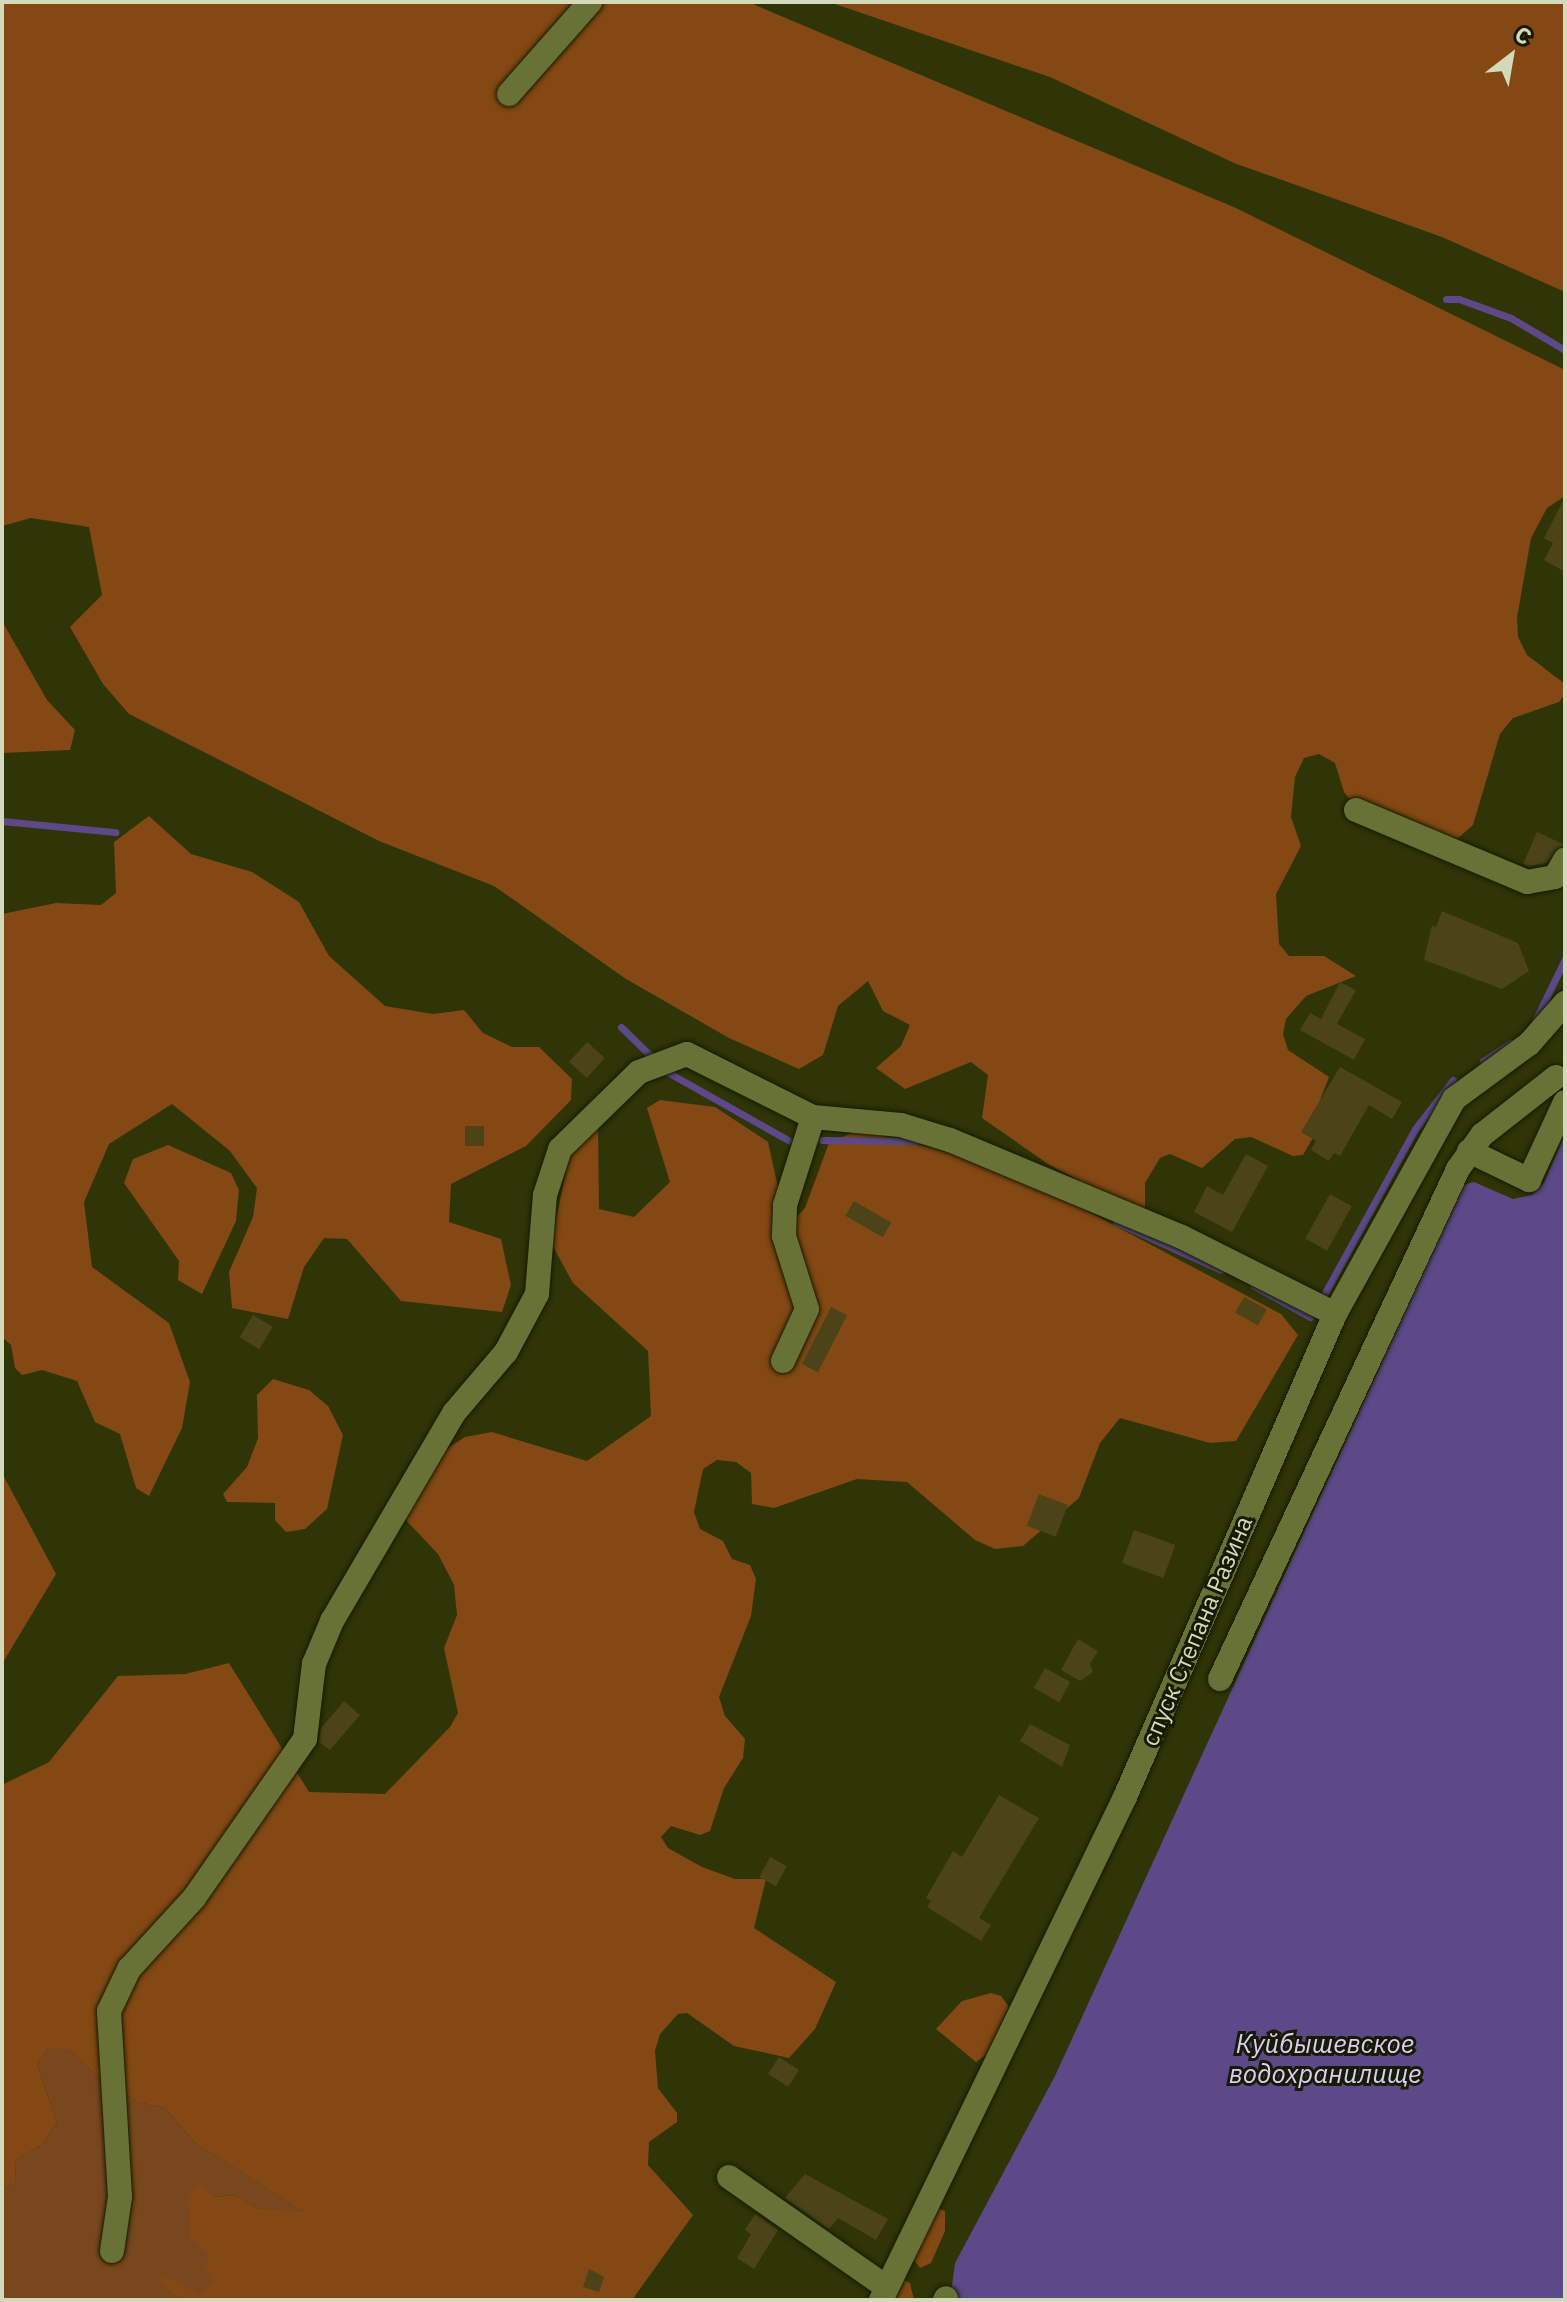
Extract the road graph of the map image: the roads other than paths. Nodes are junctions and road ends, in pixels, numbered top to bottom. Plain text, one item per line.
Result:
1 (590, 2) edge
2 (509, 94) dead end
3 (1356, 810) dead end
4 (1565, 860) edge
5 (1565, 1003) edge
6 (1529, 1044) junction
7 (1560, 1079) edge
8 (1565, 1102) edge
9 (813, 1117) junction
10 (1469, 1151) junction
11 (1335, 1314) junction
12 (783, 1361) dead end
13 (1220, 1679) dead end
14 (729, 2177) dead end
15 (112, 2251) dead end
16 (883, 2293) edge

1 - 2 street
3 - 4 street
5 - 6 street, спуск Степана Разина
6 - 7 street
6 - 11 street, спуск Степана Разина
7 - 10 street
8 - 10 street
9 - 11 street
9 - 12 street
9 - 15 street
10 - 13 street
11 - 16 street, спуск Степана Разина
14 - 16 street

